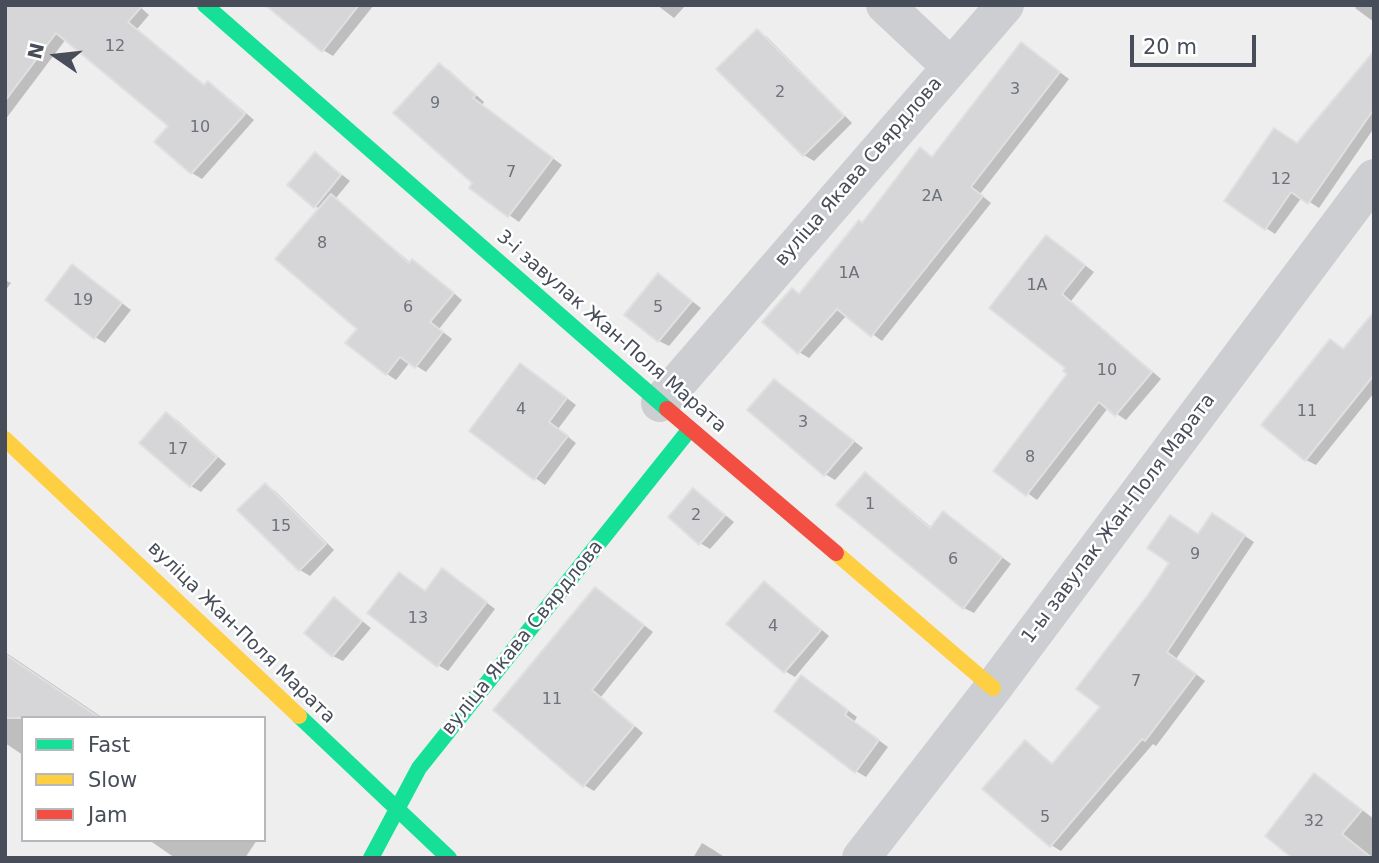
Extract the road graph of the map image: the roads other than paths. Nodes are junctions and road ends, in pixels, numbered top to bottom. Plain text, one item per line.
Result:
1 (205, 5) edge
2 (885, 5) edge
3 (1005, 5) edge
4 (950, 66) junction
5 (1374, 178) edge
6 (660, 404) junction
7 (690, 429) junction
8 (5, 439) edge
9 (993, 688) junction
10 (397, 810) junction
11 (371, 858) edge
12 (449, 858) edge
13 (861, 858) edge

1 - 6 street, 3-і завулак Жан-Поля Марата
2 - 4 street
3 - 4 street, вуліца Якава Свярдлова
4 - 6 street, вуліца Якава Свярдлова
5 - 9 street, 1-ы завулак Жан-Поля Марата
6 - 7 street, 3-і завулак Жан-Поля Марата
7 - 9 street, 3-і завулак Жан-Поля Марата
7 - 10 street, вуліца Якава Свярдлова
8 - 10 street, вуліца Жан-Поля Марата
9 - 13 street, 1-ы завулак Жан-Поля Марата
10 - 11 street, вуліца Якава Свярдлова
10 - 12 street, вуліца Жан-Поля Марата

